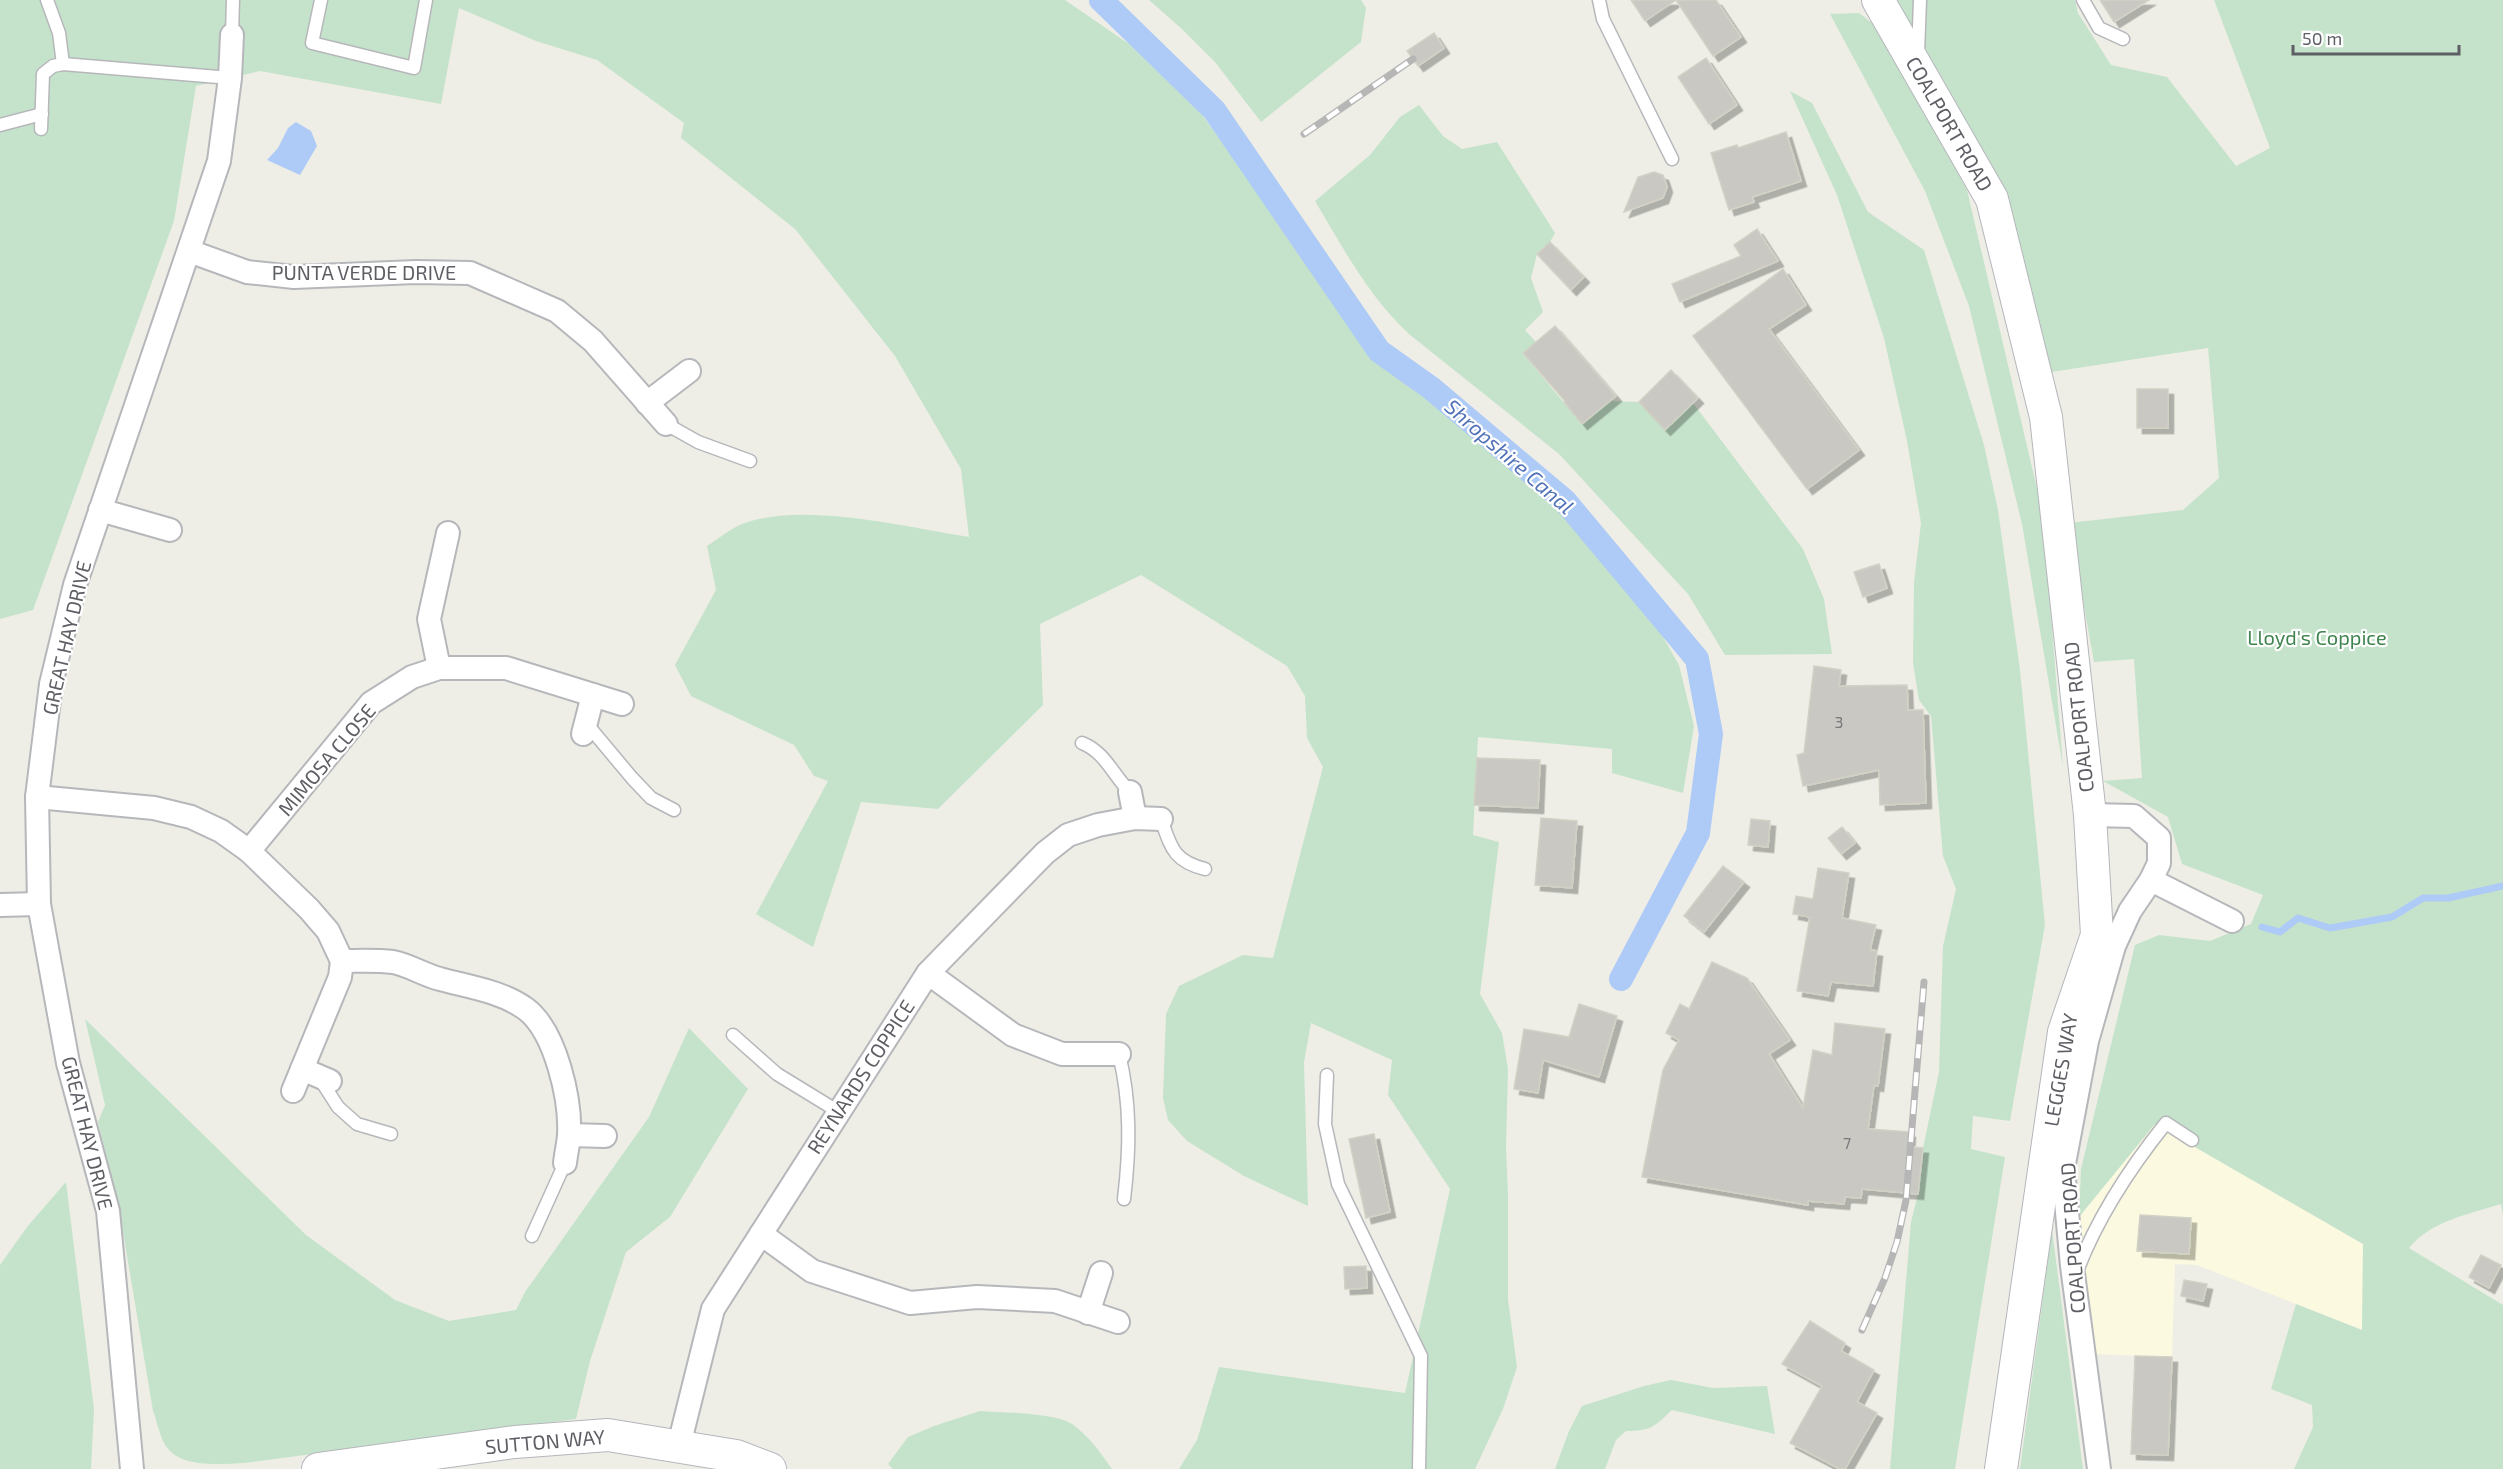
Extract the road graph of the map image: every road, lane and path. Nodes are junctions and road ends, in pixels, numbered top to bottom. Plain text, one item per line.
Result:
1 (47, 0) edge
2 (233, 0) edge
3 (321, 0) edge
4 (426, 0) edge
5 (1599, 0) edge
6 (1878, 0) edge
7 (1920, 0) edge
8 (2083, 0) edge
9 (232, 35) joint
10 (2123, 39) dead end
11 (63, 64) junction
12 (1918, 69) junction
13 (230, 78) junction
14 (42, 114) junction
15 (0, 125) edge
16 (41, 129) dead end
17 (1672, 159) dead end
18 (189, 251) junction
19 (689, 371) dead end
20 (647, 403) junction
21 (666, 424) joint
22 (750, 461) dead end
23 (100, 510) junction
24 (171, 530) dead end
25 (448, 533) dead end
26 (439, 668) junction
27 (594, 695) junction
28 (622, 704) dead end
29 (585, 728) joint
30 (1082, 744) dead end
31 (1130, 792) joint
32 (37, 797) junction
33 (674, 810) dead end
34 (2090, 815) junction
35 (1135, 818) junction
36 (1161, 819) joint
37 (249, 851) junction
38 (1204, 869) dead end
39 (2151, 880) junction
40 (39, 904) junction
41 (0, 905) edge
42 (2232, 921) dead end
43 (342, 961) junction
44 (928, 973) junction
45 (733, 1035) dead end
46 (1119, 1054) joint
47 (316, 1075) junction
48 (1327, 1075) dead end
49 (293, 1091) dead end
50 (839, 1112) junction
51 (391, 1134) dead end
52 (569, 1135) junction
53 (605, 1136) dead end
54 (2192, 1140) dead end
55 (565, 1163) joint
56 (1124, 1198) dead end
57 (761, 1234) junction
58 (532, 1236) dead end
59 (1101, 1273) dead end
60 (2074, 1281) junction
61 (1088, 1313) junction
62 (1118, 1322) dead end
63 (680, 1445) junction
64 (132, 1469) edge
65 (318, 1469) edge
66 (770, 1469) edge
67 (1419, 1469) edge
68 (2001, 1469) edge
69 (2099, 1469) edge

1 - 11 lane
2 - 9 lane
3 - 4 lane
5 - 17 lane
6 - 12 street, COALPORT ROAD
7 - 12 lane
8 - 10 lane
9 - 13 street, GREAT HAY DRIVE
11 - 13 lane
11 - 14 lane
12 - 34 street, COALPORT ROAD
13 - 18 street, GREAT HAY DRIVE
14 - 15 lane
14 - 16 lane
18 - 20 street, PUNTA VERDE DRIVE
18 - 23 street, GREAT HAY DRIVE
19 - 20 street
20 - 21 street, PUNTA VERDE DRIVE
21 - 22 lane
23 - 24 street
23 - 32 street, GREAT HAY DRIVE
25 - 26 street
26 - 27 street, MIMOSA CLOSE
26 - 37 street, MIMOSA CLOSE
27 - 28 street, MIMOSA CLOSE
27 - 29 street
29 - 33 lane
30 - 31 lane
31 - 35 street
32 - 37 street
32 - 40 street, GREAT HAY DRIVE
34 - 39 street, COALPORT ROAD
34 - 68 street, LEGGES WAY
35 - 36 street, REYNARDS COPPICE
35 - 44 street, REYNARDS COPPICE
36 - 38 lane
37 - 43 street
39 - 42 street
39 - 60 street, COALPORT ROAD
40 - 41 street
40 - 64 street, GREAT HAY DRIVE
43 - 47 street
43 - 52 street
44 - 46 street
44 - 50 street, REYNARDS COPPICE
45 - 50 lane
46 - 56 lane
47 - 49 street
47 - 51 lane
48 - 67 lane
50 - 57 street, REYNARDS COPPICE
52 - 53 street
52 - 55 street
54 - 60 lane
55 - 58 lane
57 - 61 street
57 - 63 street, REYNARDS COPPICE
59 - 61 street
60 - 69 street, COALPORT ROAD
61 - 62 street
63 - 65 street, SUTTON WAY
63 - 66 street, SUTTON WAY

